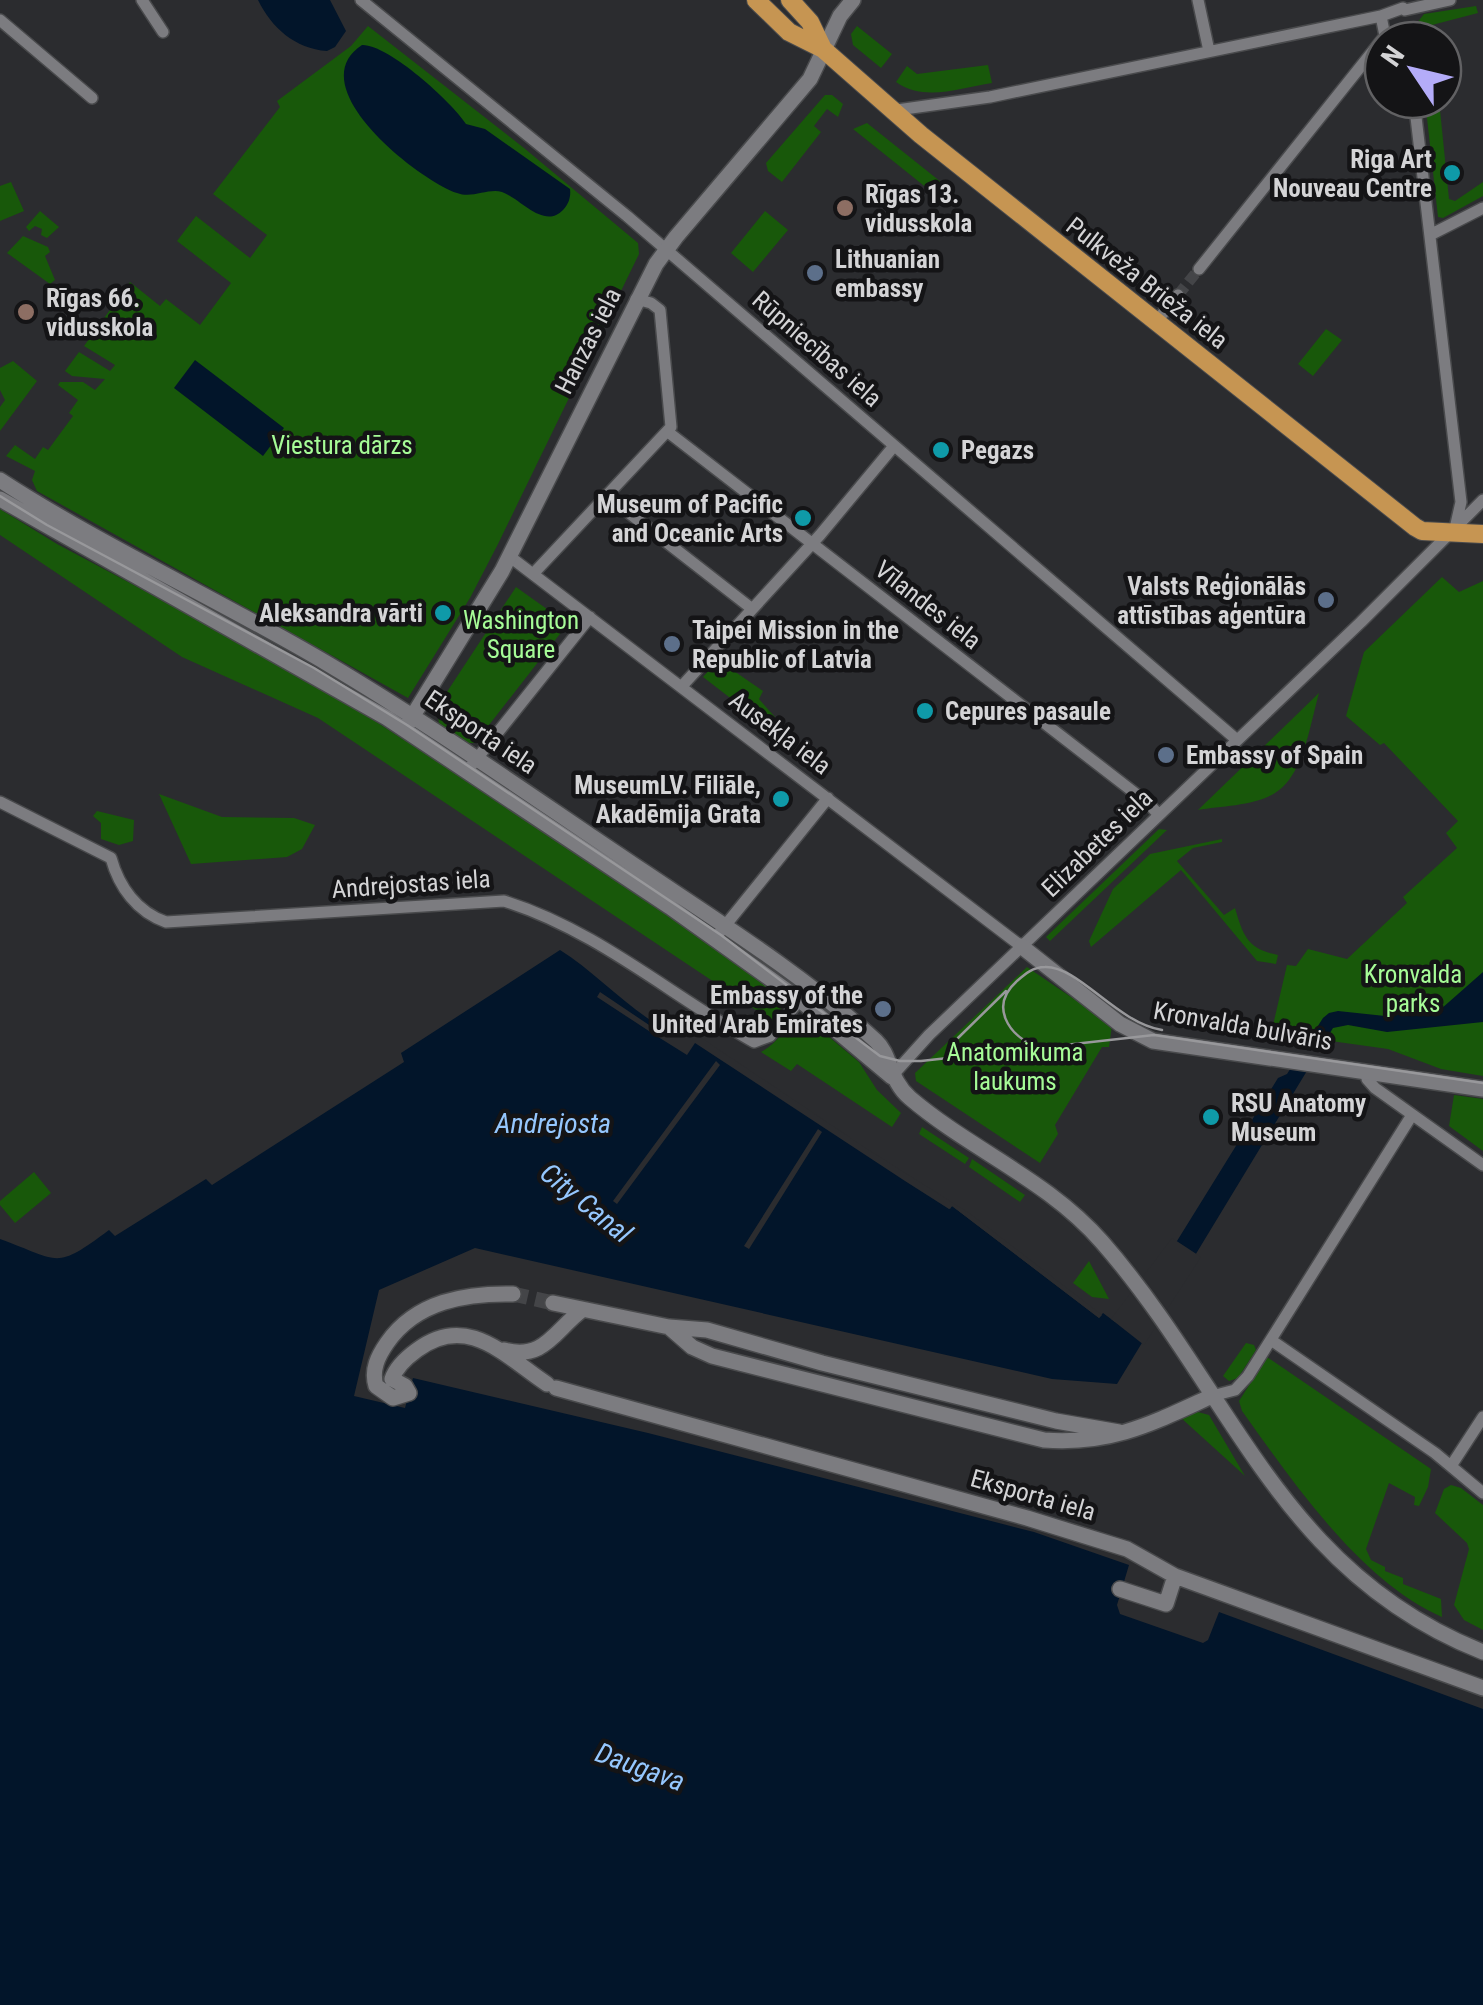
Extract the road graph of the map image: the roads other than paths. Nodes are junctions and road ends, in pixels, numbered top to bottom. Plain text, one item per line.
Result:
1 (142, 0) edge
2 (756, 0) edge
3 (790, 0) edge
4 (853, 0) edge
5 (1198, 0) edge
6 (1450, 0) edge
7 (370, 3) edge
8 (1403, 6) edge
9 (1381, 16) junction
10 (0, 20) edge
11 (1382, 20) edge
12 (164, 32) dead end
13 (824, 49) junction
14 (1209, 51) junction
15 (1363, 63) edge
16 (92, 98) dead end
17 (897, 110) junction
18 (1416, 120) edge
19 (1483, 208) edge
20 (1430, 235) junction
21 (666, 250) junction
22 (1198, 269) tunnel mouth
23 (1178, 295) tunnel mouth
24 (636, 299) junction
25 (1156, 322) junction
26 (668, 432) junction
27 (894, 446) junction
28 (0, 480) edge
29 (606, 495) junction
30 (0, 499) edge
31 (1483, 500) edge
32 (1452, 532) junction
33 (1483, 534) edge
34 (810, 542) junction
35 (510, 556) junction
36 (533, 574) junction
37 (751, 608) junction
38 (590, 616) junction
39 (682, 686) junction
40 (409, 723) junction
41 (1237, 740) junction
42 (472, 765) junction
43 (828, 798) junction
44 (0, 802) edge
45 (1159, 816) junction
46 (720, 932) junction
47 (1022, 946) junction
48 (805, 994) junction
49 (882, 1045) junction
50 (914, 1050) junction
51 (1367, 1072) junction
52 (892, 1076) junction
53 (1483, 1089) edge
54 (1412, 1114) junction
55 (1483, 1165) edge
56 (513, 1294) tunnel mouth
57 (553, 1303) tunnel mouth
58 (582, 1310) junction
59 (669, 1328) junction
60 (1272, 1340) junction
61 (500, 1349) junction
62 (1212, 1396) junction
63 (1483, 1417) edge
64 (1119, 1432) junction
65 (1451, 1466) junction
66 (1483, 1493) edge
67 (1176, 1576) junction
68 (1120, 1589) dead end
69 (1483, 1652) edge
70 (1483, 1688) edge

1 - 12 street
2 - 13 main road, Pulkveža Brieža iela
3 - 13 main road, Pulkveža Brieža iela
4 - 13 street, Hanzas iela
5 - 14 street
6 - 8 street
7 - 21 street, Rūpniecības iela
8 - 9 street
9 - 11 street
9 - 14 street
10 - 16 street
13 - 17 main road, Pulkveža Brieža iela
13 - 21 street, Hanzas iela
14 - 17 street
15 - 22 street
17 - 25 main road, Pulkveža Brieža iela
18 - 20 street
19 - 20 street
20 - 32 street
21 - 24 street, Hanzas iela
21 - 27 street, Rūpniecības iela
23 - 25 street
24 - 26 street
24 - 35 street, Hanzas iela
25 - 32 main road, Pulkveža Brieža iela
26 - 29 street
26 - 34 street, Vīlandes iela
27 - 34 street
27 - 41 street, Rūpniecības iela
28 - 40 street, Eksporta iela
29 - 36 street
29 - 37 street
30 - 40 street, Eksporta iela
31 - 32 street, Elizabetes iela
32 - 33 main road, Pulkveža Brieža iela
32 - 41 street, Elizabetes iela
34 - 37 street
34 - 45 street, Vīlandes iela
35 - 36 street, Ausekļa iela
35 - 40 street, Hanzas iela
36 - 38 street, Ausekļa iela
37 - 39 street
38 - 39 street, Ausekļa iela
38 - 42 street
39 - 43 street, Ausekļa iela
40 - 42 street, Eksporta iela
41 - 45 street, Elizabetes iela
42 - 46 street, Eksporta iela
43 - 46 street
43 - 47 street, Ausekļa iela
44 - 48 street, Andrejostas iela
45 - 47 street, Elizabetes iela
46 - 48 street, Eksporta iela
47 - 50 street, Elizabetes iela
47 - 51 street, Kronvalda bulvāris
48 - 49 street, Eksporta iela
48 - 52 street, Eksporta iela
49 - 50 street
49 - 52 street, Eksporta iela
50 - 52 street, Elizabetes iela
51 - 53 street, Kronvalda bulvāris
51 - 54 street
52 - 62 street, Eksporta iela
54 - 55 street
54 - 60 street
56 - 61 street
57 - 58 street
58 - 59 street
58 - 61 street
59 - 64 street
59 - 64 street
60 - 62 street
60 - 65 street
61 - 67 street, Eksporta iela
62 - 64 street
62 - 69 street, Eksporta iela
63 - 65 street
65 - 66 street
67 - 68 street
67 - 70 street, Eksporta iela

